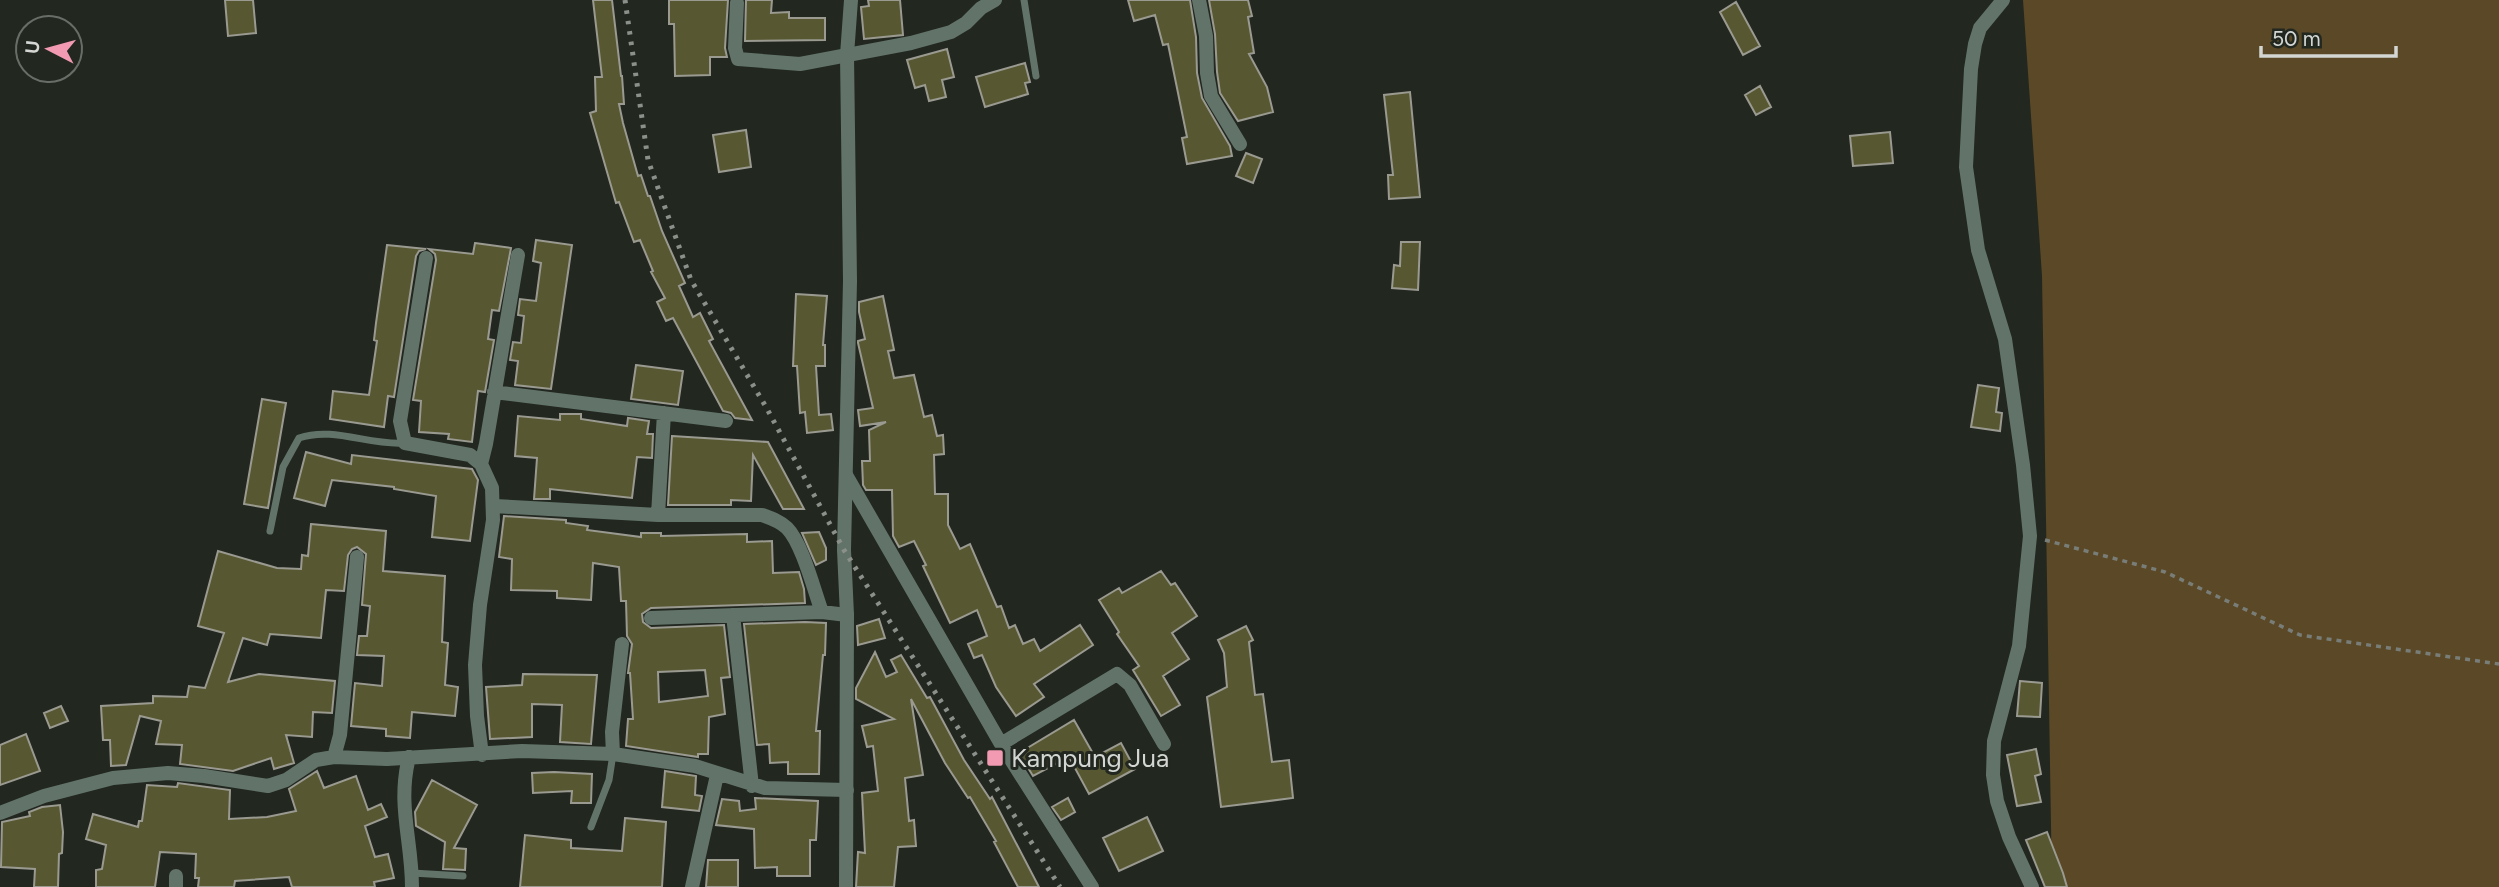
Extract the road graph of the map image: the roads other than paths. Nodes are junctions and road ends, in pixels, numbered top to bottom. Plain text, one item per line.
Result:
1 (850, 0) edge
2 (995, 0) edge
3 (1024, 0) edge
4 (1199, 0) edge
5 (2003, 0) edge
6 (737, 3) dead end
7 (847, 55) junction
8 (1036, 76) dead end
9 (1240, 144) dead end
10 (518, 255) dead end
11 (426, 258) dead end
12 (494, 392) junction
13 (664, 413) junction
14 (726, 421) dead end
15 (405, 443) junction
16 (481, 464) junction
17 (846, 475) junction
18 (494, 506) junction
19 (658, 515) junction
20 (270, 531) dead end
21 (357, 557) dead end
22 (822, 612) junction
23 (847, 614) junction
24 (733, 615) junction
25 (651, 618) dead end
26 (622, 644) dead end
27 (1001, 744) junction
28 (1164, 744) dead end
29 (613, 754) junction
30 (482, 755) junction
31 (334, 757) junction
32 (409, 757) junction
33 (718, 775) junction
34 (752, 786) junction
35 (846, 790) junction
36 (0, 813) edge
37 (591, 827) dead end
38 (463, 876) dead end
39 (412, 880) edge
40 (692, 887) edge
41 (846, 887) edge
42 (1092, 887) edge
43 (2032, 887) edge

1 - 7 street
2 - 7 street
3 - 8 lane
4 - 9 street
5 - 43 street
6 - 7 street
7 - 17 street
10 - 12 street
11 - 15 street
12 - 13 street
12 - 16 street
13 - 14 street
13 - 19 street
15 - 16 street
15 - 20 lane
16 - 18 street
17 - 23 street
17 - 27 street
18 - 19 street
18 - 30 street
19 - 22 street
21 - 31 street
22 - 23 street
22 - 24 street
23 - 35 street
24 - 25 street
24 - 34 street
26 - 29 street
27 - 28 street
27 - 42 street
29 - 30 street
29 - 33 street
29 - 37 lane
30 - 32 street
31 - 32 street
31 - 36 street
32 - 39 street
33 - 34 street
33 - 40 street
34 - 35 street
35 - 41 street
38 - 39 lane

